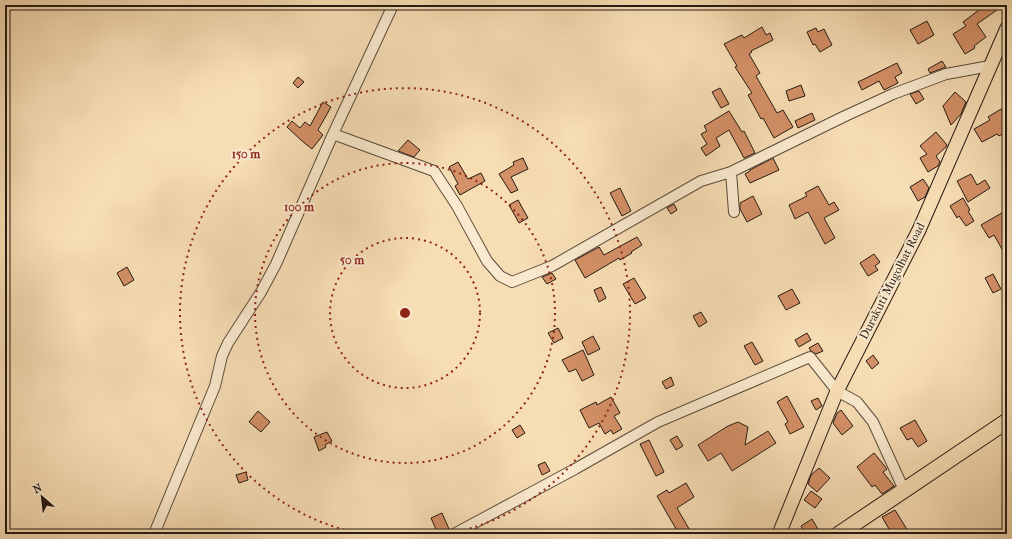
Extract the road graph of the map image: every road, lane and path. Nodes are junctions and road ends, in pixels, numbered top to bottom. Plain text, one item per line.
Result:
1 (393, 5) edge
2 (1007, 28) edge
3 (990, 66) junction
4 (333, 134) junction
5 (731, 172) junction
6 (734, 212) dead end
7 (837, 391) junction
8 (1007, 421) edge
9 (904, 490) junction
10 (154, 534) edge
11 (454, 534) edge
12 (779, 534) edge
13 (839, 534) edge

1 - 4 street
2 - 3 main road, Durakuti Mugolhat Road
3 - 5 street
3 - 7 main road, Durakuti Mugolhat Road
4 - 5 street
4 - 10 street
5 - 6 street
7 - 9 street
7 - 11 street
7 - 12 main road, Durakuti Mugolhat Road
8 - 9 highway
9 - 13 highway

